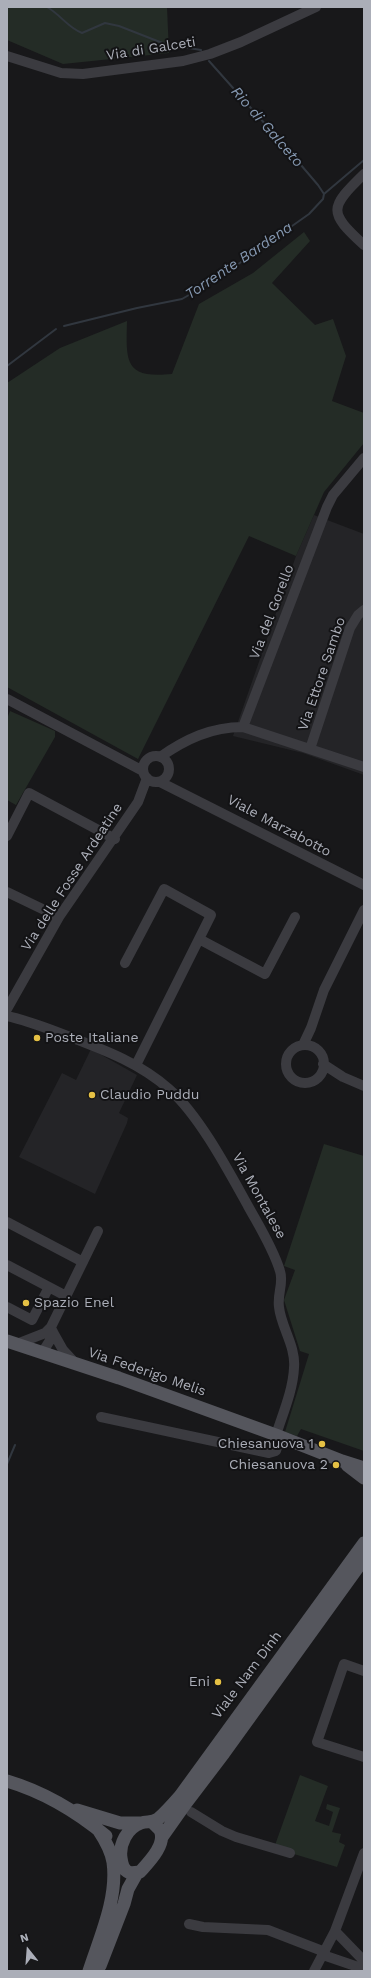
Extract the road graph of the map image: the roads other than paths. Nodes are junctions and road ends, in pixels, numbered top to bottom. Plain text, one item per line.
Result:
1 (316, 7) edge
2 (7, 56) edge
3 (364, 174) edge
4 (364, 245) edge
5 (364, 458) edge
6 (364, 610) edge
7 (7, 699) edge
8 (243, 727) junction
9 (185, 742) junction
10 (310, 749) junction
11 (160, 757) junction
12 (169, 766) junction
13 (364, 767) edge
14 (145, 771) junction
15 (159, 782) junction
16 (182, 791) junction
17 (138, 802) junction
18 (7, 836) edge
19 (115, 839) junction
20 (364, 885) edge
21 (7, 892) edge
22 (364, 910) edge
23 (59, 917) junction
24 (295, 917) dead end
25 (199, 939) junction
26 (125, 963) dead end
27 (7, 1009) edge
28 (7, 1016) edge
29 (312, 1028) junction
30 (303, 1045) junction
31 (315, 1048) junction
32 (323, 1064) junction
33 (136, 1065) junction
34 (319, 1075) junction
35 (343, 1077) junction
36 (364, 1086) edge
37 (7, 1222) edge
38 (98, 1231) dead end
39 (83, 1262) junction
40 (7, 1265) edge
41 (49, 1287) junction
42 (66, 1296) junction
43 (7, 1307) edge
44 (50, 1332) junction
45 (12, 1342) edge
46 (42, 1353) junction
47 (75, 1363) junction
48 (101, 1417) dead end
49 (278, 1436) junction
50 (342, 1461) junction
51 (364, 1468) edge
52 (364, 1478) edge
53 (364, 1543) edge
54 (364, 1559) edge
55 (364, 1671) edge
56 (364, 1758) edge
57 (7, 1781) edge
58 (64, 1806) junction
59 (192, 1812) dead end
60 (146, 1823) junction
61 (99, 1831) junction
62 (162, 1837) junction
63 (120, 1850) junction
64 (157, 1850) junction
65 (290, 1853) dead end
66 (364, 1853) edge
67 (124, 1869) junction
68 (137, 1873) junction
69 (124, 1904) junction
70 (106, 1918) junction
71 (189, 1924) dead end
72 (335, 1931) junction
73 (324, 1954) junction
74 (364, 1961) edge
75 (364, 1969) edge
76 (89, 1971) edge
77 (98, 1971) edge
78 (314, 1971) edge

1 - 2 street, Via di Galceti
3 - 4 street
5 - 8 street, Via del Gorello
6 - 10 street, Via Ettore Sambo
7 - 14 street
8 - 9 street
8 - 10 street
9 - 11 street
9 - 12 street
10 - 13 street
11 - 12 street
11 - 14 street
12 - 15 street
12 - 16 street
14 - 15 street
14 - 17 street, Via delle Fosse Ardeatine
15 - 16 street, Viale Marzabotto
15 - 17 street, Via delle Fosse Ardeatine
16 - 20 street, Viale Marzabotto
17 - 19 street, Via delle Fosse Ardeatine
18 - 19 street
19 - 23 street, Via delle Fosse Ardeatine
21 - 23 street
22 - 29 street
23 - 27 street, Via delle Fosse Ardeatine
24 - 25 street
25 - 26 street
25 - 33 street
28 - 33 street, Via Montalese
29 - 30 street
29 - 31 street
30 - 31 street
30 - 34 street
31 - 32 street
32 - 34 street
32 - 35 street
33 - 49 street, Via Montalese
34 - 35 street
35 - 36 street
37 - 39 street
38 - 39 street
39 - 42 street
40 - 41 street
41 - 42 street
41 - 43 street
42 - 44 street
44 - 45 street
44 - 46 street
44 - 47 street
45 - 46 main road, Via Federigo Melis
46 - 47 main road, Via Federigo Melis
47 - 49 main road, Via Federigo Melis
48 - 49 street, Via Montalese
49 - 50 main road
50 - 51 main road
50 - 52 main road
53 - 60 main road, Viale Nam Dinh
54 - 62 main road, Viale Nam Dinh
55 - 56 street
57 - 58 main road
58 - 60 main road
58 - 61 main road
59 - 65 street
60 - 62 main road
60 - 63 main road, Viale Nam Dinh
61 - 63 main road
61 - 70 main road
62 - 64 main road, Viale Nam Dinh
63 - 67 main road
64 - 68 main road, Viale Nam Dinh
64 - 69 main road
66 - 72 street
67 - 68 main road
67 - 70 main road
68 - 69 main road, Viale Nam Dinh
69 - 77 main road
70 - 76 main road
71 - 73 street
72 - 73 street
72 - 74 street
73 - 75 street
73 - 78 street

